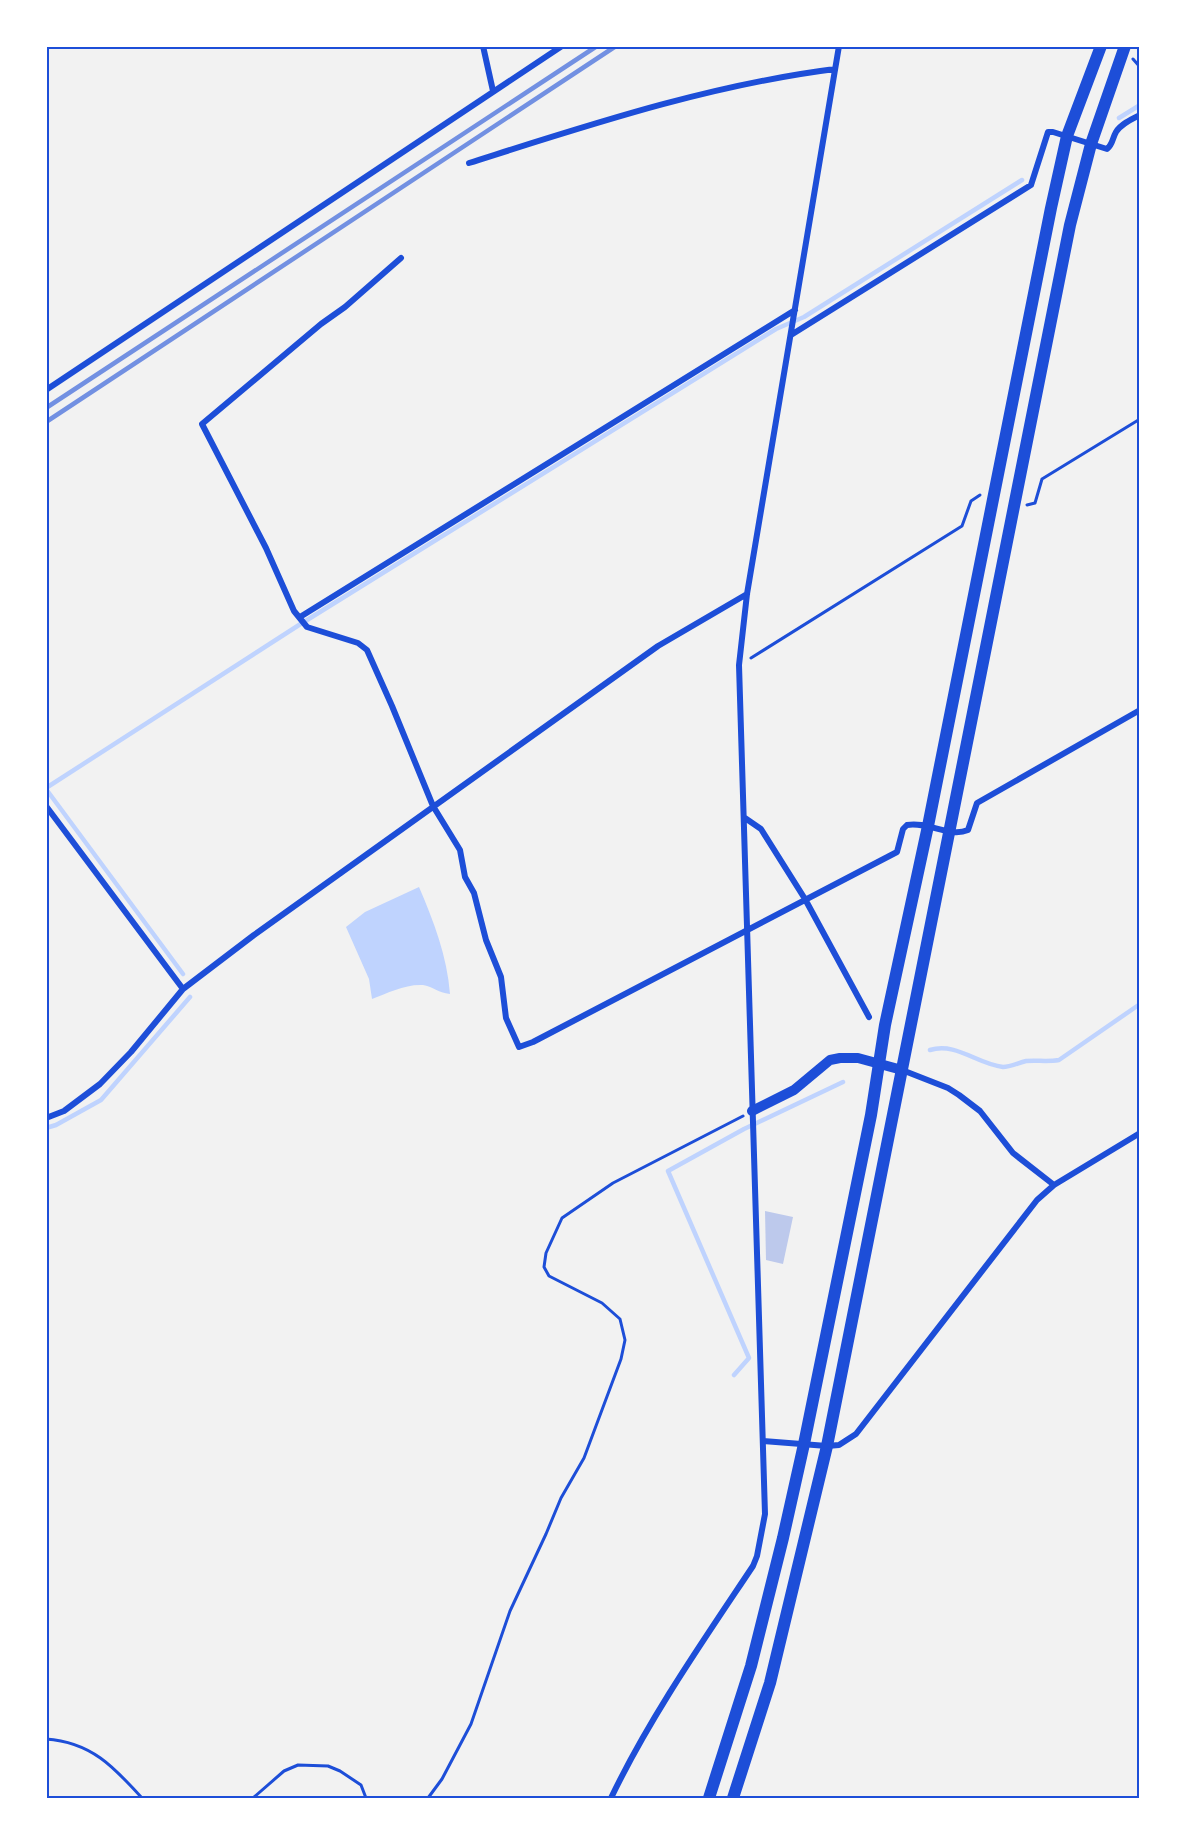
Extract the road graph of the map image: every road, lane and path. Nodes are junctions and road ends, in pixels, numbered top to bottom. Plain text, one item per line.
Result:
1 (483, 46) edge
2 (562, 46) edge
3 (839, 46) edge
4 (1101, 46) edge
5 (1125, 46) edge
6 (835, 69) junction
7 (493, 91) junction
8 (1140, 115) edge
9 (1068, 136) junction
10 (1090, 144) junction
11 (469, 163) dead end
12 (401, 258) dead end
13 (795, 313) junction
14 (791, 335) junction
15 (46, 390) edge
16 (1140, 419) edge
17 (994, 498) junction
18 (1015, 504) junction
19 (747, 594) junction
20 (301, 618) junction
21 (739, 665) junction
22 (1140, 710) edge
23 (46, 806) edge
24 (433, 806) junction
25 (745, 818) junction
26 (928, 826) junction
27 (949, 831) junction
28 (805, 899) junction
29 (747, 932) junction
30 (183, 989) junction
31 (869, 1017) dead end
32 (879, 1063) junction
33 (902, 1070) junction
34 (46, 1118) edge
35 (752, 1119) junction
36 (1140, 1133) edge
37 (1054, 1185) junction
38 (763, 1441) junction
39 (804, 1444) junction
40 (827, 1446) junction
41 (46, 1739) edge
42 (142, 1798) edge
43 (253, 1798) edge
44 (366, 1798) edge
45 (428, 1798) edge
46 (610, 1798) edge
47 (709, 1798) edge
48 (733, 1798) edge

1 - 7 street
2 - 7 street
3 - 6 street
4 - 9 main road
5 - 10 main road
6 - 11 street
6 - 13 street
7 - 15 street
8 - 10 street
9 - 10 street
9 - 14 street
9 - 17 main road
10 - 18 main road
12 - 20 street
13 - 14 street
13 - 20 street
14 - 19 street
16 - 18 path
17 - 21 path
17 - 26 main road
18 - 27 main road
19 - 21 street
19 - 24 street
20 - 24 street
21 - 25 street
22 - 27 street
23 - 30 street
24 - 29 street
24 - 30 street
25 - 28 street
25 - 29 street
26 - 27 street
26 - 28 street
26 - 32 main road
27 - 33 main road
28 - 29 street
28 - 31 street
29 - 35 street
30 - 34 street
32 - 33 street
32 - 35 street
32 - 39 main road
33 - 37 street
33 - 40 main road
35 - 38 street
35 - 45 path
36 - 37 street
37 - 40 street
38 - 39 street
38 - 46 street
39 - 40 street
39 - 47 main road
40 - 48 main road
41 - 42 path
43 - 44 path

